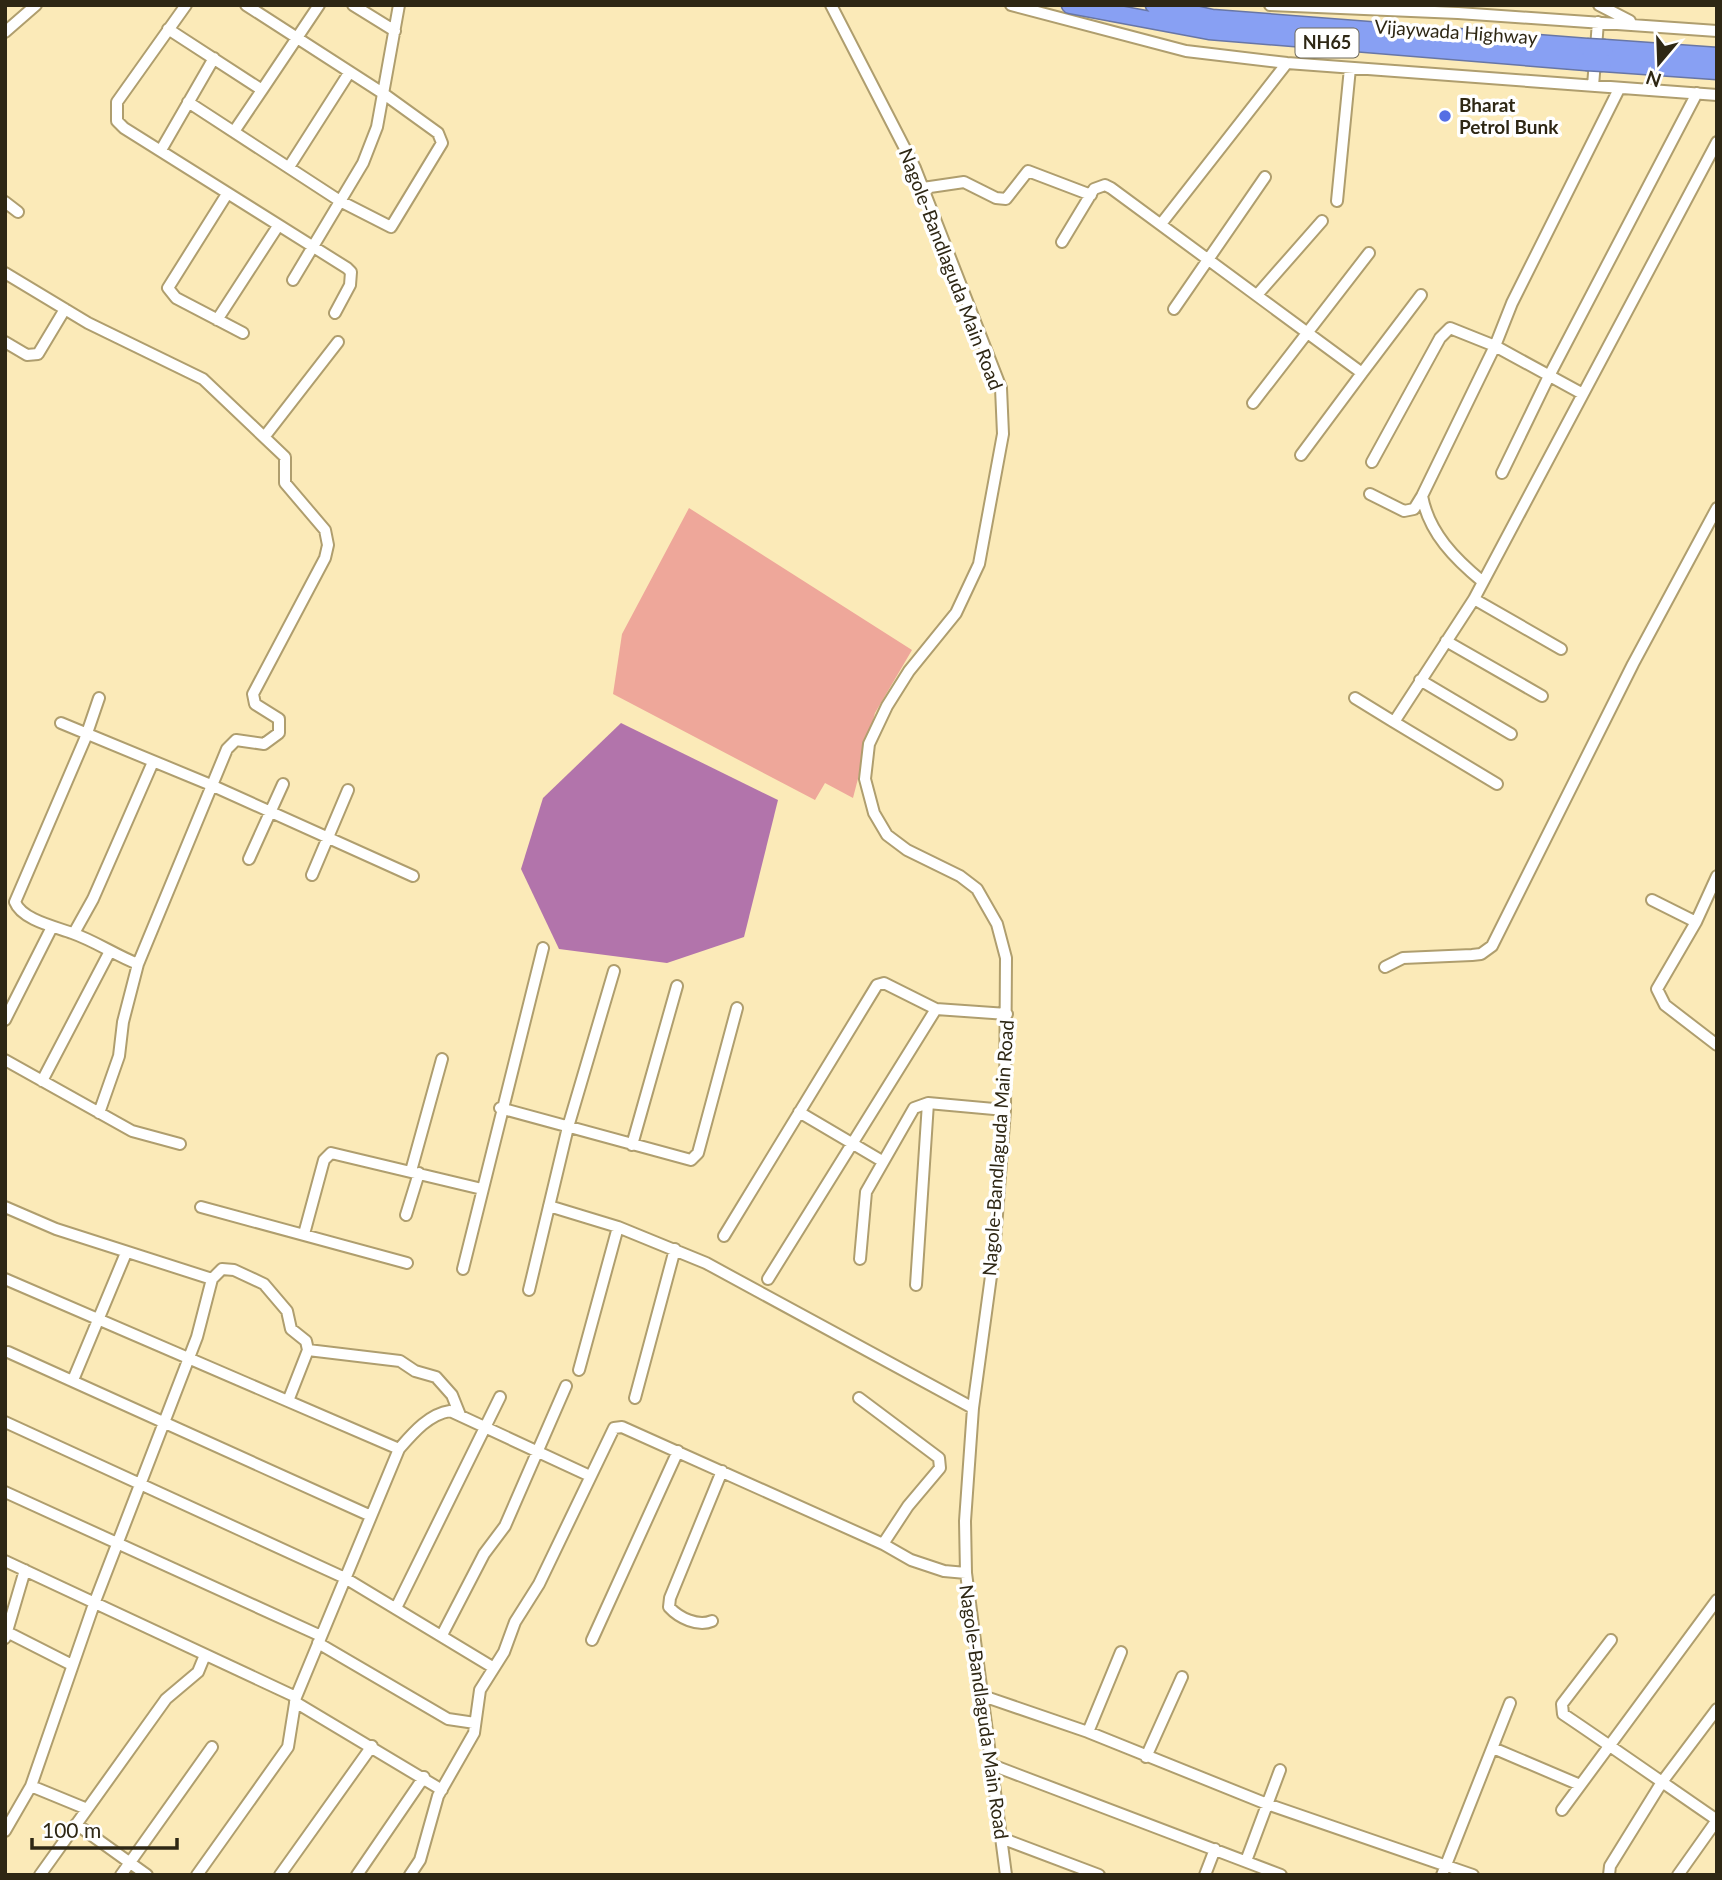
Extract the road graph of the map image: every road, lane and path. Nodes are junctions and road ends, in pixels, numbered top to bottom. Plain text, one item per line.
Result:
1 (36, 5) edge
2 (186, 5) edge
3 (319, 5) edge
4 (353, 5) edge
5 (399, 5) edge
6 (831, 5) edge
7 (1011, 5) edge
8 (1070, 5) edge
9 (1154, 5) edge
10 (1270, 5) edge
11 (1599, 5) edge
12 (253, 7) edge
13 (1615, 9) edge
14 (5, 16) edge
15 (1598, 22) junction
16 (15, 23) junction
17 (1638, 25) junction
18 (169, 29) junction
19 (1717, 31) edge
20 (5, 32) edge
21 (395, 32) junction
22 (295, 40) junction
23 (1587, 54) junction
24 (1604, 56) junction
25 (1717, 56) edge
26 (214, 58) junction
27 (1287, 63) junction
28 (1350, 68) junction
29 (1717, 71) edge
30 (349, 73) junction
31 (1593, 86) junction
32 (1619, 89) junction
33 (262, 90) junction
34 (1698, 93) junction
35 (384, 94) junction
36 (1717, 95) edge
37 (188, 102) junction
38 (235, 130) junction
39 (1717, 142) edge
40 (161, 150) junction
41 (289, 167) junction
42 (1265, 177) dead end
43 (923, 188) junction
44 (227, 194) junction
45 (1091, 195) junction
46 (340, 201) junction
47 (1337, 201) dead end
48 (5, 202) edge
49 (18, 212) dead end
50 (1322, 221) dead end
51 (1161, 224) junction
52 (278, 226) junction
53 (1062, 242) dead end
54 (313, 248) junction
55 (1369, 253) dead end
56 (1208, 260) junction
57 (5, 273) edge
58 (293, 280) dead end
59 (1257, 295) junction
60 (1421, 295) dead end
61 (65, 309) junction
62 (1174, 309) dead end
63 (335, 313) dead end
64 (217, 320) junction
65 (243, 333) dead end
66 (1309, 333) junction
67 (5, 342) edge
68 (338, 342) dead end
69 (1495, 346) junction
70 (1362, 373) junction
71 (1549, 376) junction
72 (1581, 393) junction
73 (1253, 404) dead end
74 (265, 436) junction
75 (1301, 455) dead end
76 (1372, 462) dead end
77 (1502, 472) dead end
78 (1370, 494) dead end
79 (1422, 496) junction
80 (1717, 508) edge
81 (1483, 582) junction
82 (1474, 599) junction
83 (1446, 641) junction
84 (1561, 649) dead end
85 (1420, 680) junction
86 (1542, 696) dead end
87 (99, 698) dead end
88 (1355, 698) dead end
89 (1394, 722) junction
90 (61, 723) dead end
91 (86, 733) junction
92 (1511, 734) dead end
93 (153, 762) junction
94 (283, 784) dead end
95 (1497, 784) dead end
96 (211, 785) junction
97 (348, 790) dead end
98 (269, 813) junction
99 (327, 838) junction
100 (249, 859) dead end
101 (312, 875) dead end
102 (413, 876) dead end
103 (1717, 876) edge
104 (1652, 900) dead end
105 (1696, 922) junction
106 (52, 928) junction
107 (74, 933) junction
108 (543, 948) dead end
109 (109, 953) junction
110 (138, 964) junction
111 (1385, 967) dead end
112 (614, 971) dead end
113 (677, 986) dead end
114 (737, 1008) dead end
115 (936, 1009) junction
116 (1007, 1014) junction
117 (5, 1020) edge
118 (1717, 1045) edge
119 (442, 1059) dead end
120 (5, 1060) edge
121 (42, 1081) junction
122 (928, 1103) junction
123 (500, 1108) junction
124 (1005, 1110) junction
125 (799, 1112) junction
126 (99, 1113) junction
127 (568, 1127) junction
128 (180, 1144) dead end
129 (852, 1144) junction
130 (632, 1145) junction
131 (882, 1161) junction
132 (415, 1172) junction
133 (482, 1189) junction
134 (549, 1206) junction
135 (5, 1207) edge
136 (201, 1207) dead end
137 (406, 1215) dead end
138 (618, 1227) junction
139 (304, 1234) junction
140 (724, 1236) dead end
141 (675, 1249) junction
142 (126, 1253) junction
143 (860, 1259) dead end
144 (407, 1263) dead end
145 (463, 1269) dead end
146 (5, 1279) edge
147 (212, 1279) junction
148 (768, 1279) dead end
149 (916, 1286) dead end
150 (529, 1290) dead end
151 (99, 1319) junction
152 (308, 1350) junction
153 (8, 1352) dead end
154 (188, 1359) junction
155 (579, 1370) dead end
156 (73, 1380) junction
157 (566, 1386) dead end
158 (500, 1397) dead end
159 (635, 1398) dead end
160 (859, 1398) dead end
161 (288, 1401) junction
162 (973, 1408) junction
163 (460, 1415) junction
164 (5, 1422) edge
165 (165, 1422) junction
166 (485, 1429) junction
167 (399, 1449) junction
168 (678, 1451) junction
169 (537, 1453) junction
170 (722, 1471) junction
171 (590, 1476) junction
172 (141, 1482) junction
173 (5, 1492) edge
174 (371, 1516) junction
175 (117, 1542) junction
176 (883, 1544) junction
177 (5, 1561) edge
178 (25, 1570) junction
179 (966, 1573) junction
180 (345, 1578) junction
181 (1717, 1600) edge
182 (94, 1604) junction
183 (396, 1608) junction
184 (712, 1621) dead end
185 (6, 1635) edge
186 (442, 1635) junction
187 (320, 1640) junction
188 (592, 1640) dead end
189 (1611, 1640) dead end
190 (1121, 1652) dead end
191 (205, 1656) junction
192 (72, 1665) junction
193 (494, 1668) junction
194 (1182, 1677) dead end
195 (983, 1696) junction
196 (295, 1700) junction
197 (1510, 1703) dead end
198 (1717, 1709) edge
199 (475, 1723) junction
200 (1088, 1732) junction
201 (1609, 1745) junction
202 (372, 1746) junction
203 (212, 1747) dead end
204 (1493, 1748) junction
205 (1146, 1757) junction
206 (992, 1765) junction
207 (1280, 1770) dead end
208 (424, 1777) junction
209 (1662, 1782) junction
210 (1580, 1785) junction
211 (31, 1786) junction
212 (442, 1790) junction
213 (1267, 1804) junction
214 (87, 1808) junction
215 (1562, 1811) dead end
216 (76, 1824) junction
217 (5, 1831) edge
218 (1001, 1838) junction
219 (1215, 1849) junction
220 (1246, 1861) junction
221 (130, 1863) junction
222 (1444, 1870) edge
223 (40, 1875) edge
224 (121, 1875) edge
225 (146, 1875) edge
226 (197, 1875) edge
227 (280, 1875) edge
228 (357, 1875) edge
229 (410, 1875) edge
230 (1006, 1875) edge
231 (1099, 1875) edge
232 (1205, 1875) edge
233 (1281, 1875) edge
234 (1473, 1875) edge
235 (1609, 1875) edge
236 (1678, 1875) edge

1 - 16 street
2 - 18 street
3 - 22 street
4 - 21 street
5 - 21 street
6 - 43 street, Nagole-Bandlaguda Main Road
7 - 27 street
8 - 23 highway, Vijaywada Highway / NH65
9 - 23 highway, Vijaywada Highway / NH65
10 - 15 street
11 - 13 street
12 - 22 street
13 - 17 street
14 - 16 street
15 - 17 street
15 - 31 street
16 - 20 street
17 - 19 street
18 - 26 street
18 - 40 street
21 - 35 street
22 - 30 street
22 - 33 street
23 - 24 highway, Vijaywada Highway / NH65, bridge
24 - 25 highway, Vijaywada Highway / NH65
24 - 29 highway, Vijaywada Highway / NH65
26 - 33 street
26 - 37 street
27 - 28 street
27 - 51 street
28 - 31 street
28 - 47 street
30 - 35 street
30 - 41 street
31 - 32 street
32 - 34 street
32 - 69 street
33 - 38 street
34 - 36 street
34 - 71 street
35 - 46 street
35 - 46 street
37 - 38 street
37 - 40 street
38 - 41 street
39 - 72 street
40 - 44 street
41 - 46 street
42 - 56 street
43 - 45 street
43 - 116 street, Nagole-Bandlaguda Main Road
44 - 52 street
44 - 64 street
45 - 51 street
45 - 53 street
46 - 54 street
48 - 49 street
50 - 59 street
51 - 56 street
52 - 54 street
52 - 64 street
54 - 58 street
54 - 63 street
55 - 66 street
56 - 59 street
56 - 62 street
57 - 61 street
59 - 66 street
60 - 70 street
61 - 67 street
61 - 74 street
64 - 65 street
66 - 70 street
66 - 73 street
68 - 74 street
69 - 71 street
69 - 76 street
69 - 79 street
70 - 75 street
71 - 72 street
71 - 77 street
72 - 81 street
74 - 96 street
78 - 79 street
79 - 81 street
80 - 111 street
81 - 82 street
82 - 83 street
82 - 84 street
83 - 85 street
83 - 86 street
85 - 89 street
85 - 92 street
87 - 91 street
88 - 89 street
89 - 95 street
90 - 91 street
91 - 93 street
91 - 106 street
93 - 96 street
93 - 107 street
94 - 98 street
96 - 98 street
96 - 110 street
97 - 99 street
98 - 99 street
98 - 100 street
99 - 101 street
99 - 102 street
103 - 105 street
104 - 105 street
105 - 118 street
106 - 107 street
106 - 117 street
107 - 109 street
108 - 123 street
109 - 110 street
109 - 121 street
110 - 126 street
112 - 127 street
113 - 130 street
114 - 130 street
115 - 116 street
115 - 125 street
115 - 129 street
116 - 124 street, Nagole-Bandlaguda Main Road
119 - 132 street
120 - 121 street
121 - 126 street
122 - 124 street
122 - 131 street
122 - 149 street
123 - 127 street
123 - 133 street
124 - 162 street, Nagole-Bandlaguda Main Road
125 - 129 street
125 - 140 street
126 - 128 street
127 - 130 street
127 - 134 street
129 - 131 street
129 - 148 street
131 - 143 street
132 - 133 street
132 - 137 street
132 - 139 street
133 - 145 street
134 - 138 street
134 - 150 street
135 - 142 street
136 - 139 street
138 - 141 street
138 - 155 street
139 - 144 street
141 - 159 street
141 - 162 street
142 - 147 street
142 - 151 street
146 - 151 street
147 - 152 street
147 - 154 street
151 - 154 street
151 - 156 street
152 - 161 street
152 - 163 street
153 - 156 street
154 - 161 street
154 - 165 street
156 - 165 street
157 - 169 street
158 - 166 street
160 - 176 street
161 - 167 street
162 - 179 street, Nagole-Bandlaguda Main Road
163 - 166 street
163 - 167 street
164 - 172 street
165 - 172 street
165 - 174 street
166 - 169 street
166 - 183 street
167 - 174 street
168 - 170 street
168 - 171 street
168 - 188 street
169 - 171 street
169 - 186 street
170 - 176 street
170 - 184 street
171 - 193 street
172 - 175 street
172 - 180 street
173 - 175 street
174 - 180 street
175 - 182 street
175 - 187 street
176 - 179 street
177 - 178 street
178 - 182 street
178 - 185 street
179 - 195 street, Nagole-Bandlaguda Main Road
180 - 183 street
180 - 187 street
181 - 201 street
182 - 191 street
182 - 192 street
183 - 186 street
185 - 192 street
186 - 193 street
187 - 196 street
187 - 199 street
189 - 201 street
190 - 200 street
191 - 196 street
191 - 214 street
192 - 211 street
193 - 199 street
194 - 205 street
195 - 200 street
195 - 206 street, Nagole-Bandlaguda Main Road
196 - 202 street
196 - 226 street
197 - 204 street
198 - 209 street
199 - 212 street
200 - 205 street
201 - 209 street
201 - 210 street
202 - 208 street
202 - 227 street
203 - 221 street
204 - 210 street
204 - 222 street
205 - 213 street
206 - 218 street, Nagole-Bandlaguda Main Road
206 - 219 street
207 - 213 street
208 - 212 street
208 - 228 street
209 - 235 street
209 - 236 street
210 - 215 street
211 - 214 street
211 - 217 street
212 - 229 street
213 - 220 street
213 - 222 street
214 - 216 street
216 - 221 street
216 - 223 street
218 - 230 street, Nagole-Bandlaguda Main Road
218 - 231 street
219 - 220 street
219 - 232 street
220 - 233 street
221 - 224 street
221 - 225 street
222 - 234 street

